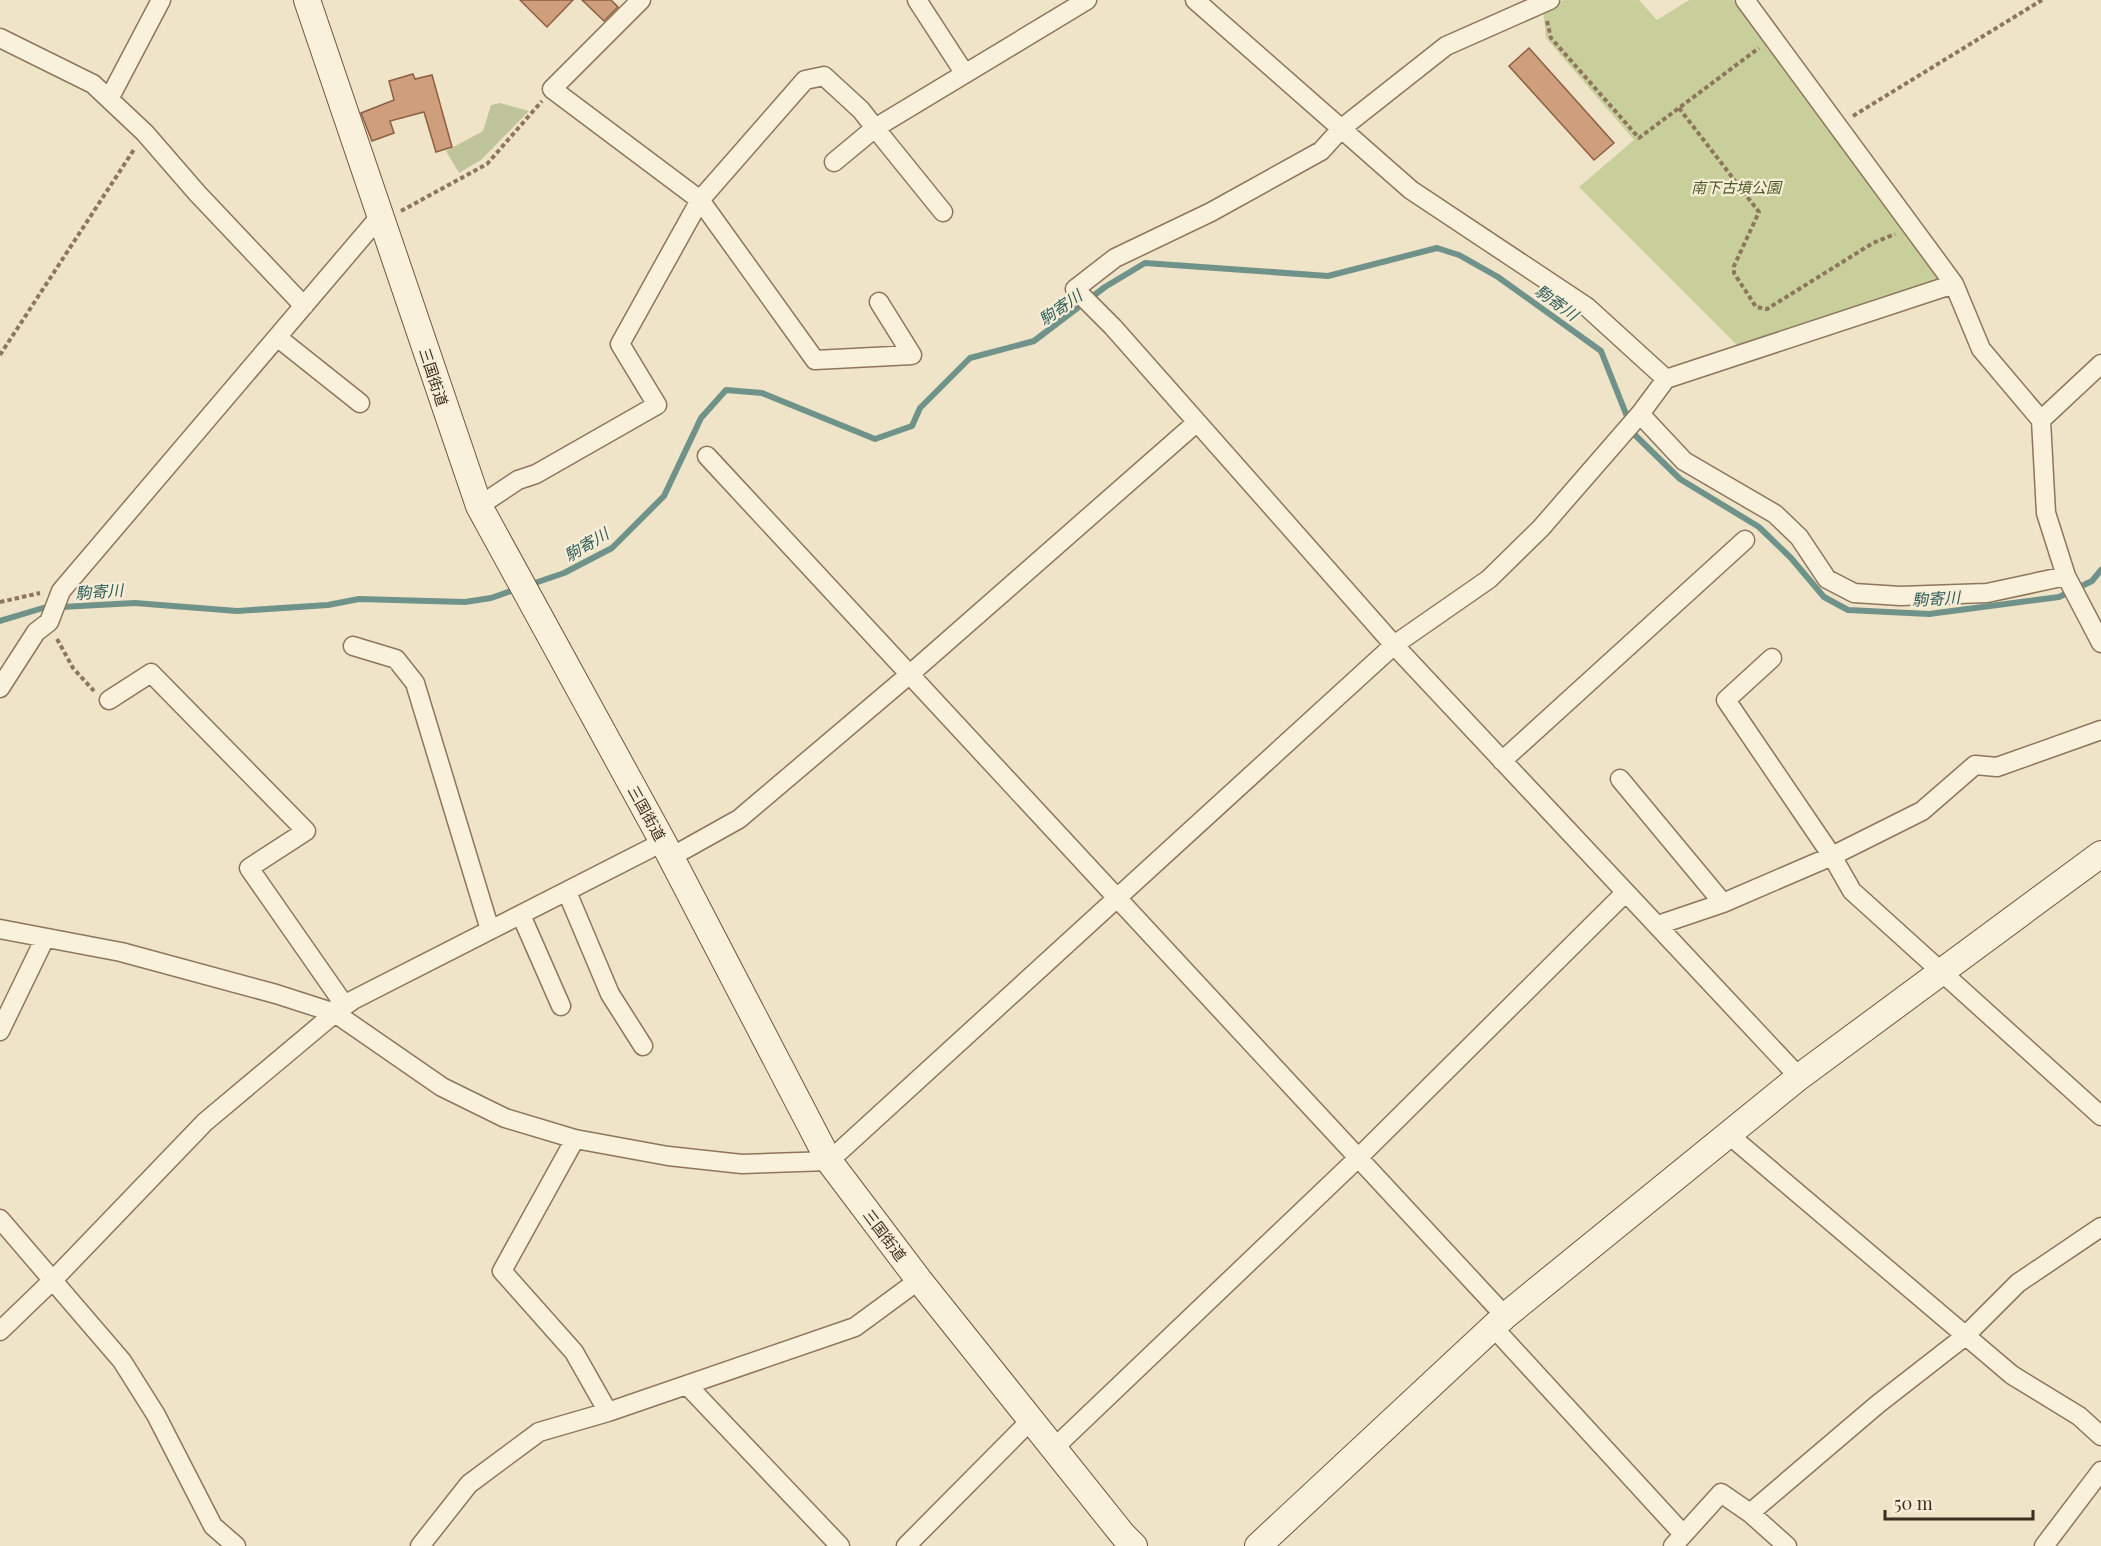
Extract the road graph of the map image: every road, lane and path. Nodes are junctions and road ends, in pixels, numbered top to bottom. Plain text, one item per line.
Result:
1 (161, 0) edge
2 (306, 0) edge
3 (641, 0) edge
4 (917, 0) edge
5 (1087, 0) edge
6 (1195, 0) edge
7 (1745, 0) edge
8 (2042, 0) edge
9 (1547, 1) edge
10 (0, 38) edge
11 (1772, 38) junction
12 (965, 74) junction
13 (552, 89) junction
14 (109, 99) junction
15 (1679, 108) junction
16 (1837, 126) junction
17 (875, 128) junction
18 (1342, 128) junction
19 (145, 133) junction
20 (834, 162) dead end
21 (700, 200) junction
22 (943, 212) dead end
23 (382, 218) junction
24 (1912, 227) junction
25 (1954, 284) junction
26 (879, 302) dead end
27 (304, 306) junction
28 (277, 337) junction
29 (0, 355) edge
30 (2101, 364) edge
31 (1666, 380) junction
32 (360, 403) dead end
33 (1640, 414) junction
34 (2041, 420) junction
35 (1196, 423) junction
36 (706, 456) dead end
37 (479, 506) junction
38 (1745, 540) dead end
39 (2066, 577) junction
40 (59, 596) junction
41 (0, 602) edge
42 (50, 620) junction
43 (2101, 643) edge
44 (1394, 645) junction
45 (353, 646) dead end
46 (1772, 658) dead end
47 (910, 674) junction
48 (0, 688) edge
49 (109, 700) joint
50 (2101, 730) edge
51 (1502, 761) junction
52 (1620, 779) dead end
53 (667, 850) junction
54 (2101, 854) edge
55 (1832, 856) junction
56 (567, 892) junction
57 (1625, 893) junction
58 (1117, 898) junction
59 (1723, 903) junction
60 (521, 915) junction
61 (1658, 925) junction
62 (0, 929) edge
63 (490, 930) junction
64 (45, 938) junction
65 (1941, 972) junction
66 (561, 1006) dead end
67 (335, 1013) junction
68 (0, 1031) edge
69 (643, 1047) dead end
70 (1799, 1077) junction
71 (2101, 1116) edge
72 (1728, 1134) junction
73 (575, 1139) junction
74 (1358, 1158) junction
75 (829, 1161) junction
76 (0, 1219) edge
77 (2101, 1227) edge
78 (54, 1279) junction
79 (919, 1280) junction
80 (1499, 1322) junction
81 (0, 1331) edge
82 (1964, 1337) junction
83 (687, 1384) junction
84 (608, 1412) junction
85 (1032, 1419) junction
86 (2101, 1436) edge
87 (1054, 1448) junction
88 (2101, 1471) edge
89 (1750, 1513) junction
90 (1678, 1540) edge
91 (236, 1546) edge
92 (420, 1546) edge
93 (840, 1546) edge
94 (906, 1546) edge
95 (1134, 1546) edge
96 (1258, 1546) edge
97 (1787, 1546) edge
98 (2044, 1546) edge

1 - 14 street
2 - 23 street, 三国街道
3 - 13 street
4 - 12 street
5 - 12 street
6 - 18 street
7 - 11 street
8 - 16 path
9 - 15 path
9 - 18 street
10 - 14 street
11 - 15 path
11 - 16 street
12 - 17 street
13 - 21 street
13 - 23 path
14 - 19 street
15 - 24 path
16 - 24 street
17 - 20 street
17 - 21 street
17 - 22 street
18 - 31 street
18 - 35 street
19 - 27 street
19 - 29 path
21 - 26 street
21 - 37 street
23 - 27 street
23 - 37 street, 三国街道
24 - 25 street
25 - 31 street
25 - 34 street
27 - 28 street
28 - 32 street
28 - 40 street
30 - 34 street
31 - 33 street
33 - 39 street
33 - 44 street
34 - 39 street
35 - 44 street
35 - 47 street
36 - 47 street
37 - 53 street, 三国街道
38 - 51 street
39 - 43 street
40 - 41 path
40 - 42 street
42 - 48 street
42 - 49 path
44 - 51 street
44 - 58 street
45 - 63 street
46 - 55 street
47 - 53 street
47 - 58 street
49 - 67 street
50 - 55 street
51 - 57 street
52 - 59 street
53 - 56 street
53 - 75 street, 三国街道
54 - 65 street
55 - 59 street
55 - 65 street
56 - 60 street
56 - 69 street
57 - 61 street
57 - 74 street
58 - 74 street
58 - 75 street
59 - 61 street
60 - 63 street
60 - 66 street
61 - 70 street
62 - 64 street
63 - 67 street
64 - 67 street
64 - 68 street
65 - 70 street
65 - 71 street
67 - 73 street
67 - 78 street
70 - 72 street
72 - 80 street
72 - 82 street
73 - 75 street
73 - 84 street
74 - 80 street
74 - 87 street
75 - 79 street, 三国街道
76 - 78 street
77 - 82 street
78 - 81 street
78 - 91 street
79 - 83 street
79 - 85 street, 三国街道
80 - 90 street
80 - 96 street
82 - 86 street
82 - 89 street
83 - 84 street
83 - 93 street
84 - 92 street
85 - 87 street, 三国街道
85 - 94 street
87 - 95 street, 三国街道
88 - 98 street
89 - 90 street
89 - 97 street

